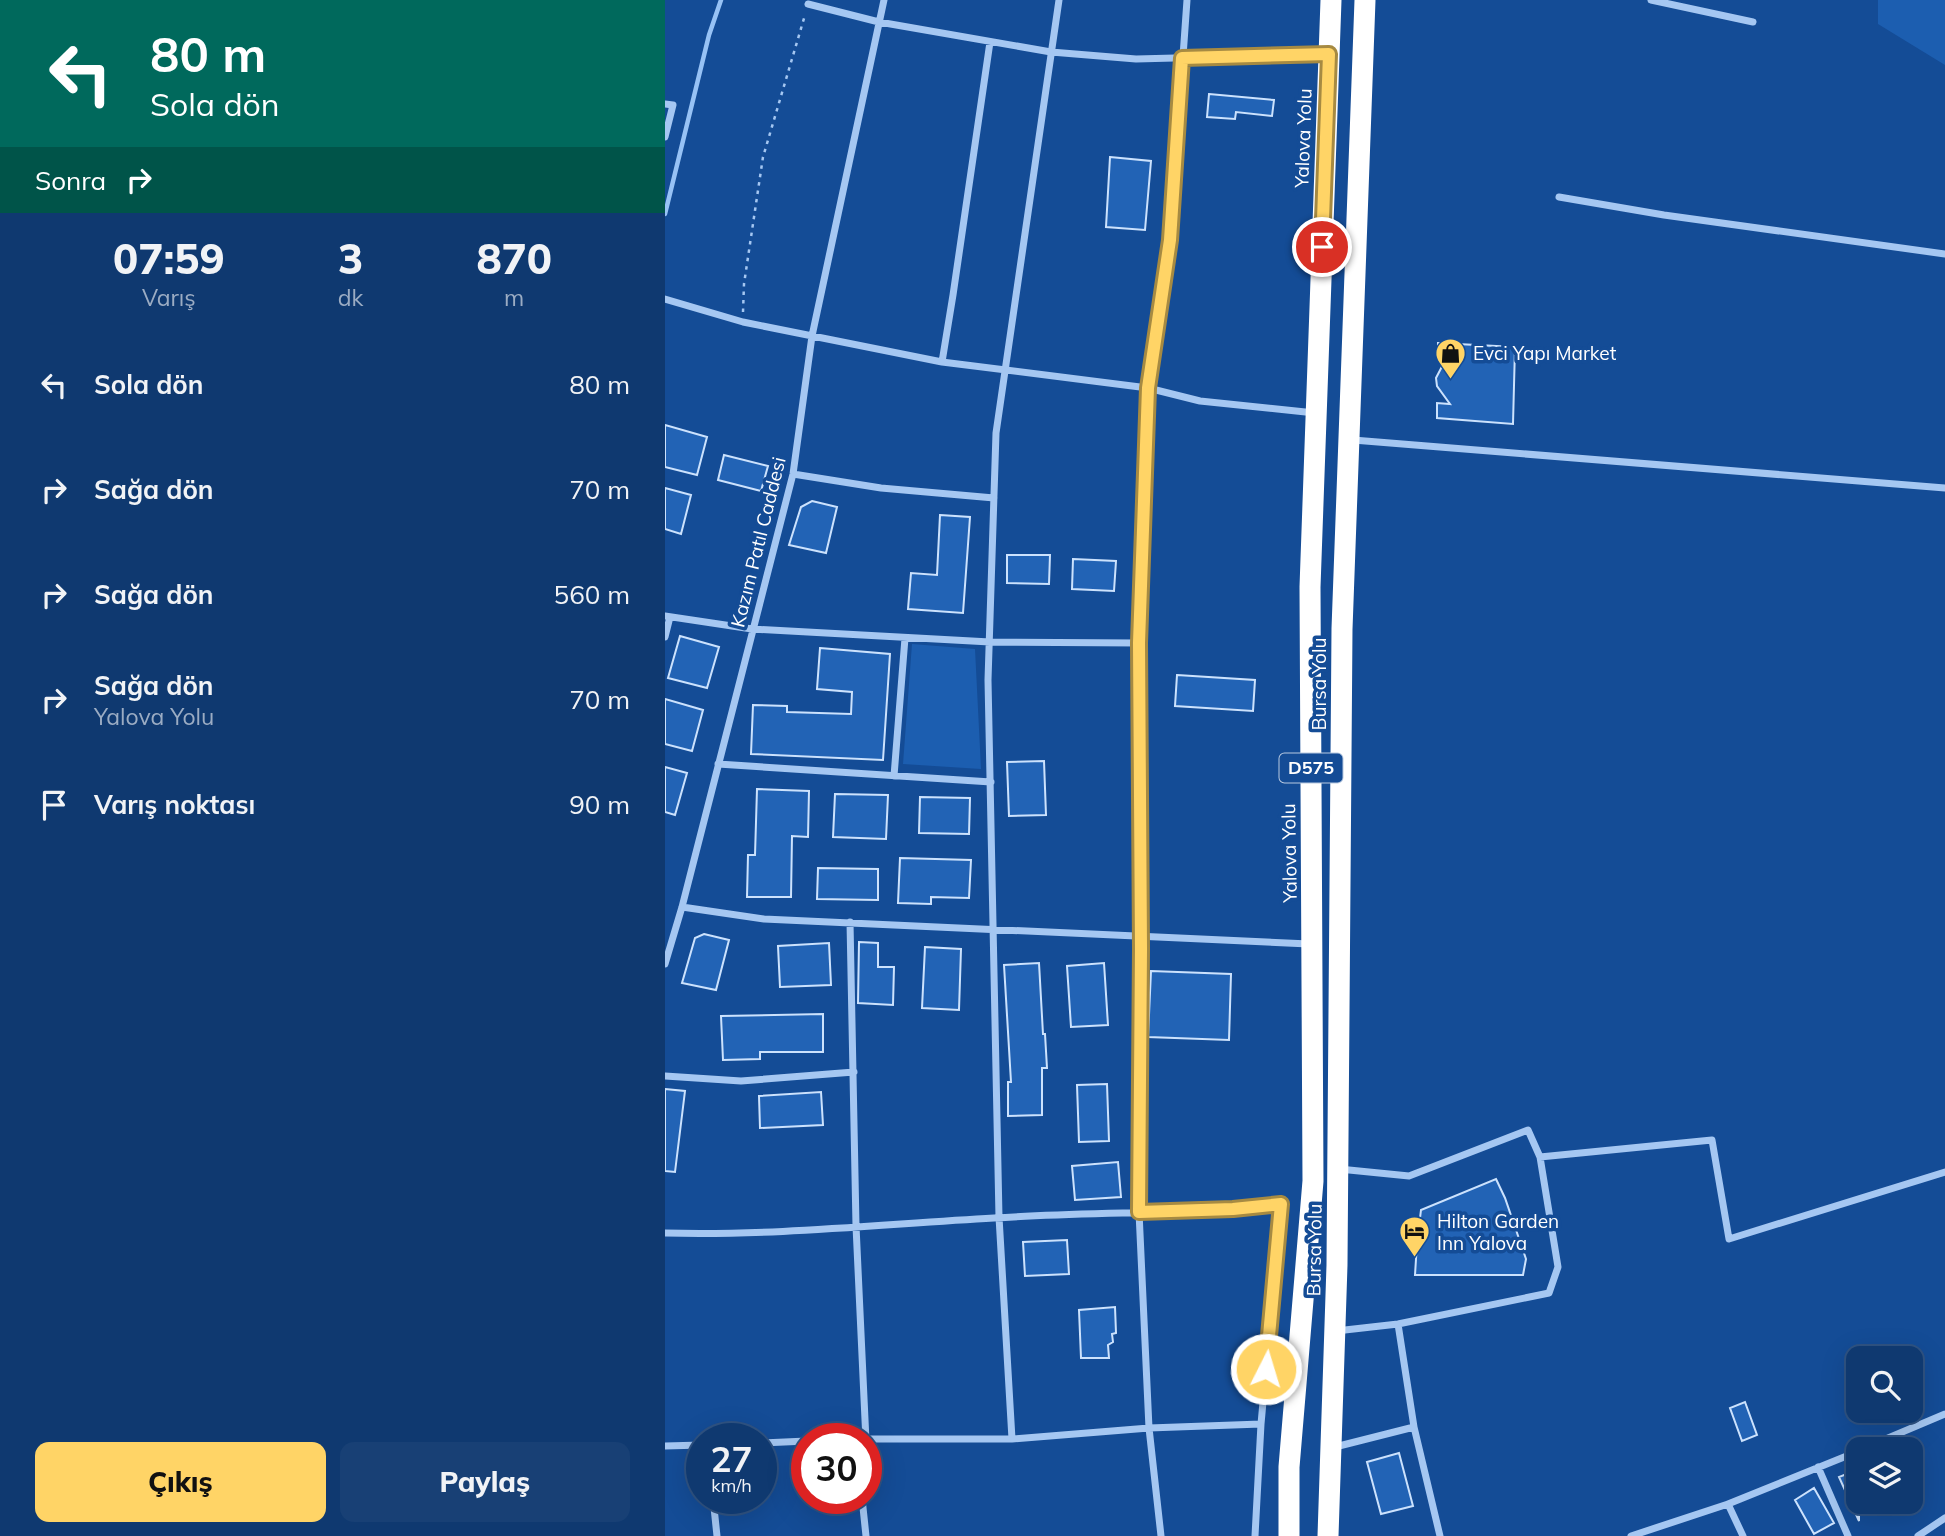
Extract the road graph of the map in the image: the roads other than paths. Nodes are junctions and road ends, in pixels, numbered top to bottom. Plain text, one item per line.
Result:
1 (884, 0) edge
2 (1059, 0) edge
3 (1187, 0) edge
4 (1331, 0) edge
5 (1365, 0) edge
6 (1654, 0) edge
7 (808, 4) road end
8 (879, 22) junction
9 (1753, 22) dead end
10 (990, 42) junction
11 (1051, 52) junction
12 (1329, 54) junction
13 (1182, 58) junction
14 (665, 104) edge
15 (665, 137) edge
16 (1559, 197) dead end
17 (1945, 254) edge
18 (665, 299) edge
19 (812, 336) junction
20 (941, 362) junction
21 (1005, 371) junction
22 (1148, 388) junction
23 (1316, 413) junction
24 (1349, 439) junction
25 (793, 474) junction
26 (1945, 488) edge
27 (994, 498) junction
28 (668, 616) edge
29 (752, 629) junction
30 (665, 637) edge
31 (905, 638) junction
32 (990, 642) junction
33 (1139, 643) junction
34 (719, 764) junction
35 (894, 776) junction
36 (991, 782) junction
37 (682, 907) junction
38 (850, 922) junction
39 (994, 928) junction
40 (1141, 938) junction
41 (1313, 944) junction
42 (665, 964) edge
43 (854, 1072) junction
44 (665, 1076) edge
45 (1540, 1157) junction
46 (1338, 1169) junction
47 (1945, 1172) edge
48 (1139, 1212) junction
49 (999, 1217) junction
50 (856, 1226) junction
51 (665, 1233) edge
52 (1398, 1324) junction
53 (1335, 1331) junction
54 (1945, 1414) edge
55 (865, 1423) edge
56 (1261, 1424) junction
57 (1413, 1427) junction
58 (1149, 1428) junction
59 (1891, 1437) edge
60 (1012, 1439) junction
61 (882, 1440) edge
62 (686, 1445) edge
63 (665, 1446) edge
64 (1331, 1448) junction
65 (1846, 1456) edge
66 (1818, 1468) junction
67 (1728, 1504) junction
68 (715, 1514) edge
69 (864, 1514) edge
70 (1945, 1518) edge
71 (1644, 1534) edge
72 (717, 1536) edge
73 (866, 1536) edge
74 (1161, 1536) edge
75 (1255, 1536) edge
76 (1289, 1536) edge
77 (1328, 1536) edge
78 (1440, 1536) edge
79 (1632, 1536) edge
80 (1743, 1536) edge
81 (1848, 1536) edge
82 (1918, 1536) edge

1 - 8 street, Kazım Patıl Caddesi
2 - 11 street
3 - 13 street
4 - 12 highway, Yalova Yolu / D575
5 - 24 highway, Bursa Yolu / D575
6 - 9 street
7 - 8 street
8 - 10 street
8 - 19 street, Kazım Patıl Caddesi
10 - 11 street
10 - 20 street
11 - 13 street
11 - 21 street
12 - 13 street
12 - 23 highway, Yalova Yolu / D575
13 - 22 street
14 - 15 street
16 - 17 street
18 - 19 street
19 - 20 street
19 - 25 street, Kazım Patıl Caddesi
20 - 21 street
21 - 22 street
21 - 27 street
22 - 23 street
22 - 33 street
23 - 41 highway, Yalova Yolu / D575
24 - 26 street
24 - 46 highway, Bursa Yolu / D575
25 - 27 street
25 - 29 street, Kazım Patıl Caddesi
27 - 32 street
28 - 29 street
28 - 30 street
29 - 31 street
29 - 34 street, Kazım Patıl Caddesi
31 - 32 street
31 - 35 street
32 - 33 street
32 - 36 street
33 - 40 street
34 - 35 street
34 - 37 street, Kazım Patıl Caddesi
35 - 36 street
36 - 39 street
37 - 38 street
37 - 42 street, Kazım Patıl Caddesi
38 - 39 street
38 - 43 street
39 - 40 street
39 - 49 street
40 - 41 street
40 - 48 street
41 - 76 highway, Yalova Yolu / D575
43 - 44 street
43 - 50 street
45 - 46 street
45 - 47 street
45 - 52 street
46 - 53 highway, Bursa Yolu / D575
48 - 49 street
48 - 56 street
48 - 58 street
49 - 50 street
49 - 60 street
50 - 51 street
50 - 55 street
52 - 53 street
52 - 57 street
53 - 64 highway, Bursa Yolu / D575
54 - 59 street
56 - 58 street
56 - 75 street
57 - 64 street
57 - 78 street
58 - 60 street
58 - 74 street
60 - 61 street
62 - 63 street
64 - 77 highway, Bursa Yolu / D575
65 - 66 street
66 - 67 street
66 - 81 street
67 - 71 street
67 - 80 street
68 - 72 street
69 - 73 street
70 - 82 street
71 - 79 street

